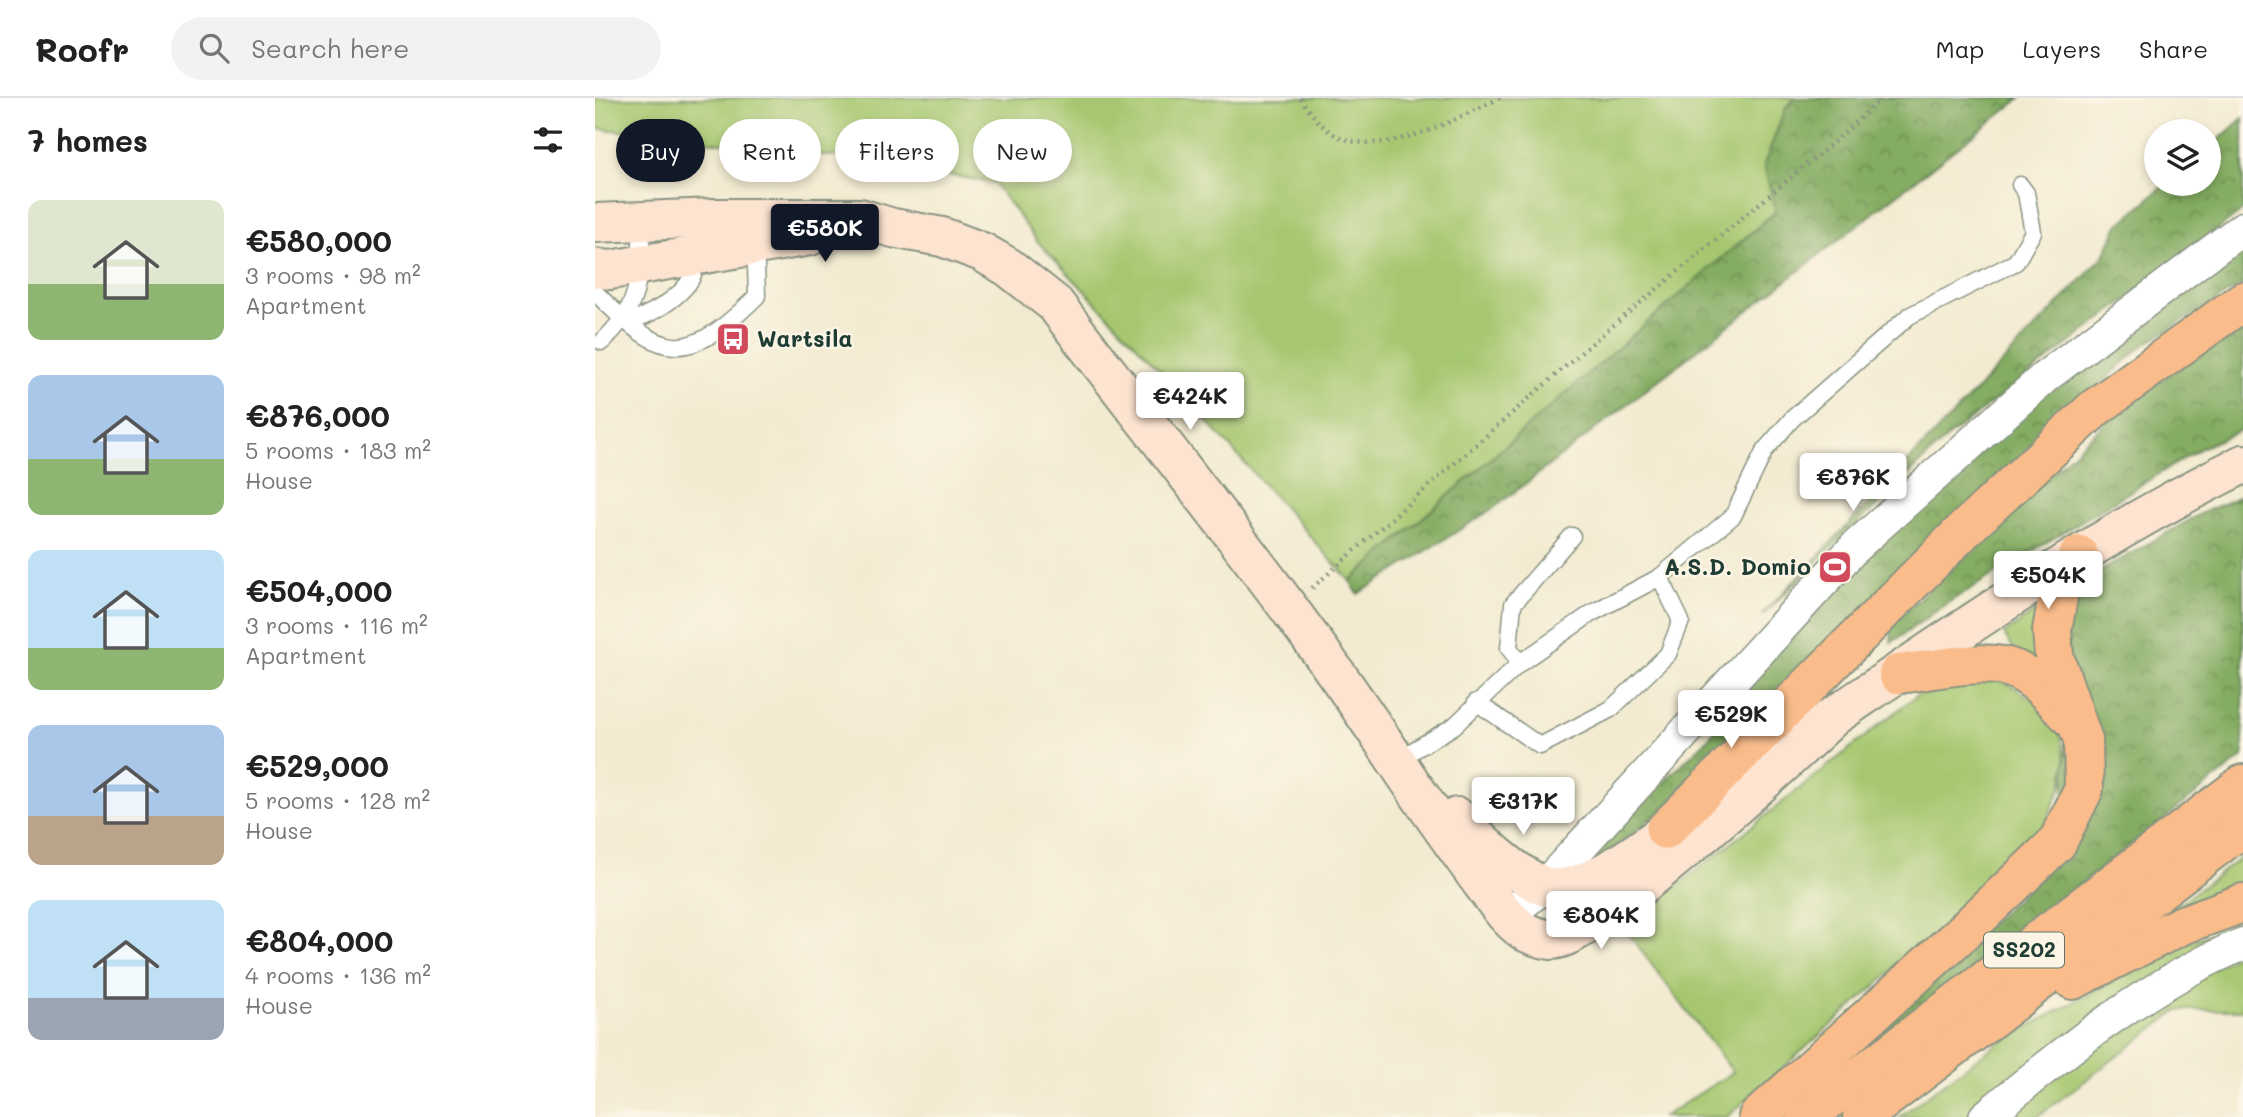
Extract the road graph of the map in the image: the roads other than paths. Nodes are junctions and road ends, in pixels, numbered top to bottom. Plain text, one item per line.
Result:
1 (2019, 184) dead end
2 (644, 222) junction
3 (595, 223) edge
4 (893, 228) junction
5 (2243, 228) edge
6 (700, 231) junction
7 (748, 247) junction
8 (642, 263) junction
9 (595, 268) edge
10 (595, 292) edge
11 (2243, 302) edge
12 (624, 321) junction
13 (602, 342) dead end
14 (2243, 464) edge
15 (1572, 536) dead end
16 (2079, 555) junction
17 (1660, 577) junction
18 (1520, 663) junction
19 (1898, 674) junction
20 (1476, 702) junction
21 (1831, 719) junction
22 (2076, 724) junction
23 (1397, 761) junction
24 (2243, 784) edge
25 (2243, 827) edge
26 (1665, 830) junction
27 (1543, 887) junction
28 (2243, 903) edge
29 (1507, 916) junction
30 (1552, 940) junction
31 (2243, 944) edge
32 (1967, 1038) junction
33 (1758, 1117) edge
34 (1806, 1117) edge
35 (1862, 1117) edge
36 (1985, 1117) edge

1 - 17 lane
2 - 3 street
2 - 6 street
2 - 8 lane
4 - 6 street
4 - 7 street
4 - 23 street
5 - 27 street
6 - 7 street
6 - 8 street
6 - 12 lane
7 - 12 lane
8 - 9 street
8 - 12 lane
10 - 12 lane
11 - 26 highway
12 - 13 lane
14 - 16 street
15 - 18 lane
16 - 19 street
16 - 22 highway
17 - 18 lane
17 - 20 lane
18 - 20 lane
19 - 21 street
19 - 22 highway
20 - 23 lane
21 - 26 street
21 - 30 street
22 - 33 highway
23 - 27 street
23 - 29 street
24 - 34 highway, SS202
25 - 32 highway, SS202
26 - 27 street
27 - 29 street
27 - 30 street
28 - 32 highway
29 - 30 street
31 - 36 street
32 - 35 highway, SS202

